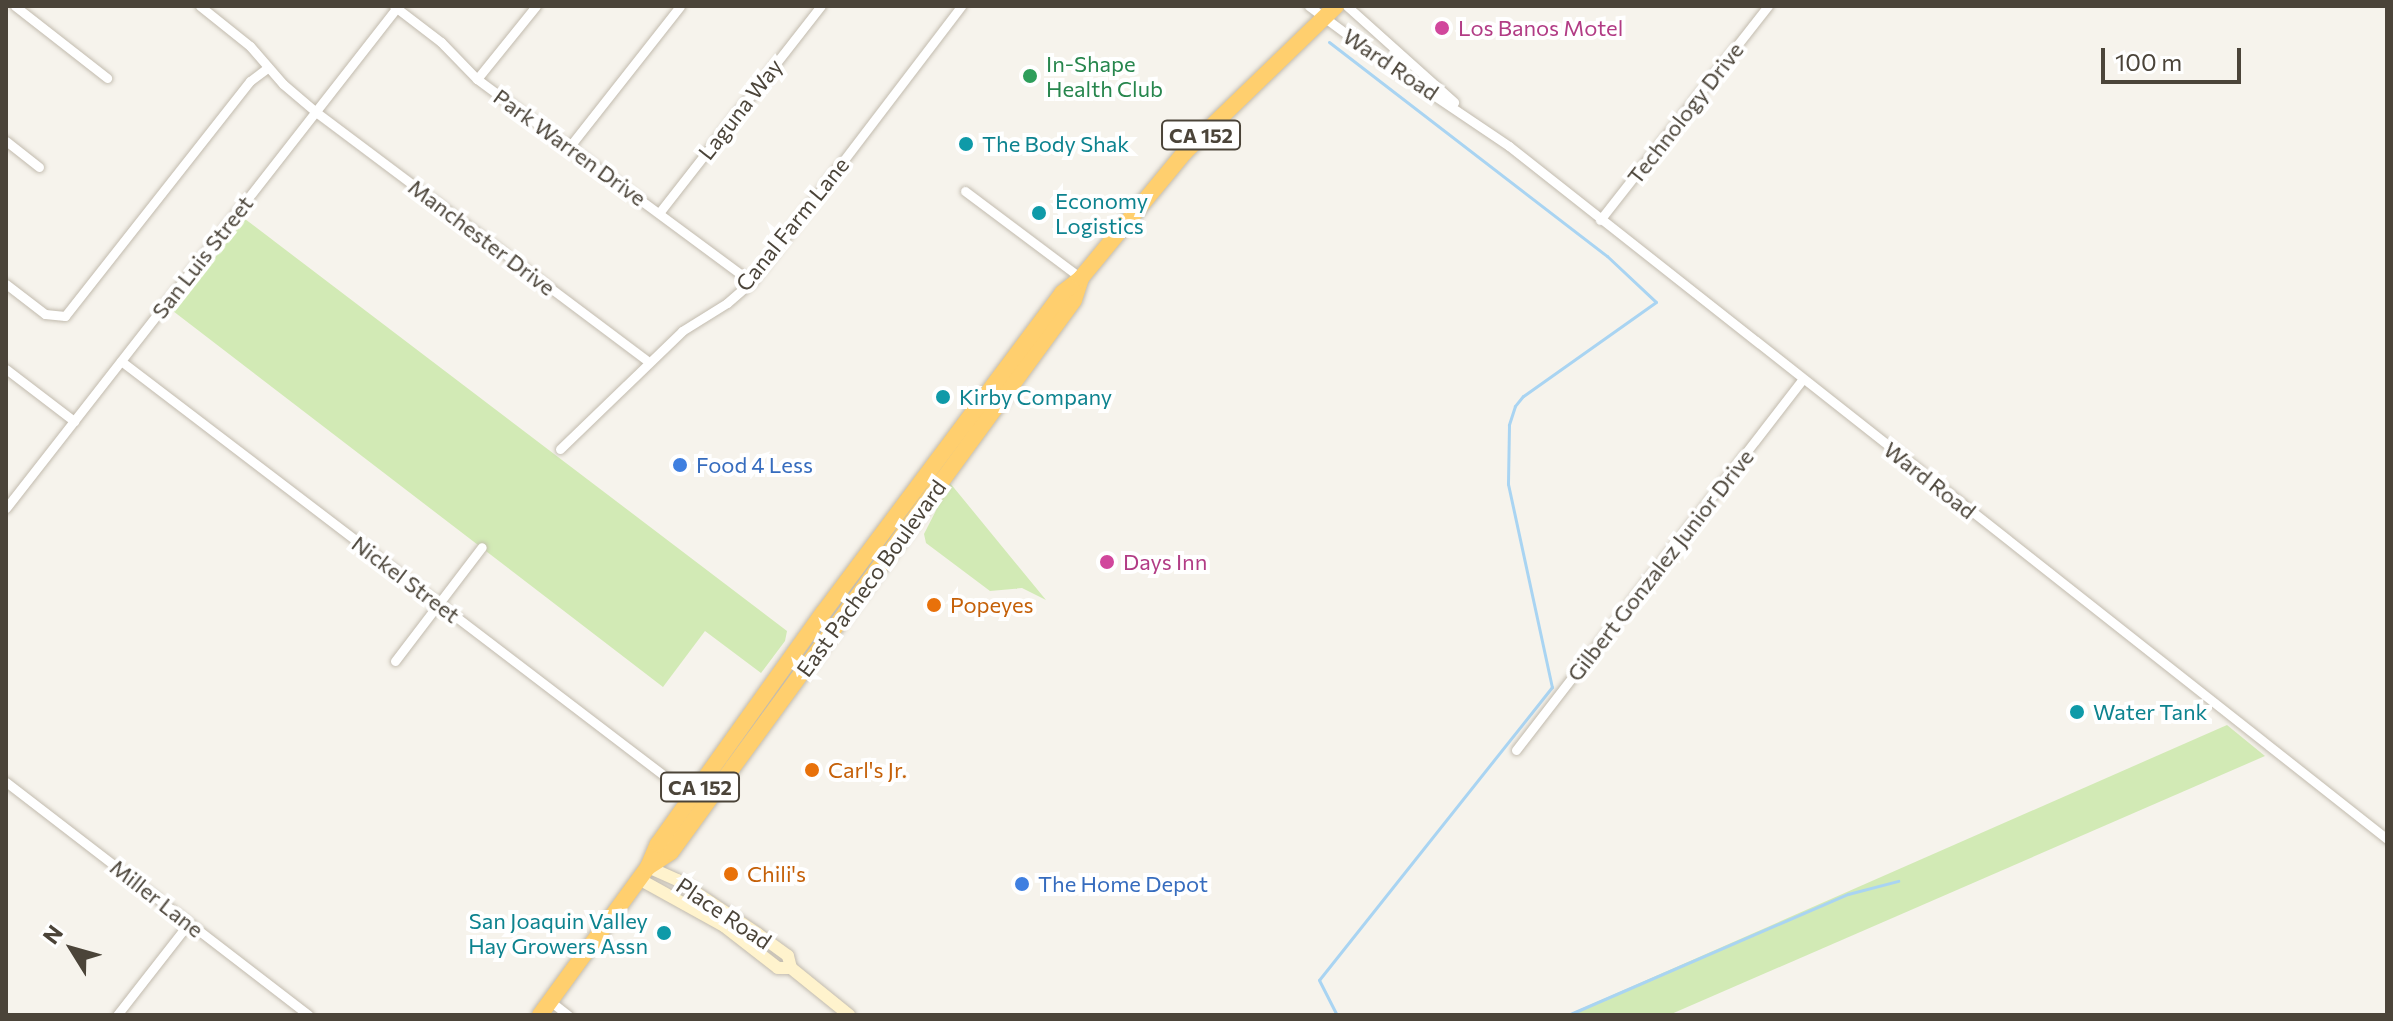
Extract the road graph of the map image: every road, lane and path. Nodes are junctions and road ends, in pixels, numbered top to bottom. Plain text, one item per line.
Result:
1 (15, 6) edge
2 (200, 6) edge
3 (536, 6) edge
4 (680, 6) edge
5 (821, 6) edge
6 (961, 6) edge
7 (1309, 6) edge
8 (1347, 6) edge
9 (1768, 6) edge
10 (396, 7) edge
11 (1330, 12) edge
12 (267, 68) junction
13 (107, 78) dead end
14 (477, 79) junction
15 (316, 112) junction
16 (1475, 120) junction
17 (6, 141) edge
18 (570, 146) junction
19 (39, 167) dead end
20 (965, 191) dead end
21 (659, 213) junction
22 (1600, 220) junction
23 (1081, 278) junction
24 (751, 282) junction
25 (6, 284) edge
26 (121, 361) junction
27 (649, 362) junction
28 (6, 369) edge
29 (1802, 380) junction
30 (74, 421) junction
31 (560, 449) dead end
32 (6, 508) edge
33 (482, 547) dead end
34 (438, 603) junction
35 (395, 661) dead end
36 (1516, 750) dead end
37 (6, 782) edge
38 (692, 797) junction
39 (2387, 839) edge
40 (643, 873) junction
41 (189, 923) junction
42 (545, 1008) edge
43 (117, 1015) edge
44 (309, 1015) edge
45 (568, 1015) edge
46 (849, 1015) edge

1 - 13 street
2 - 12 street, Manchester Drive
3 - 14 street
4 - 18 street
5 - 21 street, Laguna Way
6 - 24 street, Canal Farm Lane
7 - 11 street, Ward Road
8 - 16 street, Ward Road
9 - 22 street, Technology Drive
10 - 14 street, Park Warren Drive
10 - 15 street, San Luis Street
11 - 16 street, Ward Road
11 - 23 highway, East Pacheco Boulevard / CA 152
12 - 15 street, Manchester Drive
12 - 25 street
14 - 18 street, Park Warren Drive
15 - 26 street, San Luis Street
15 - 27 street, Manchester Drive
16 - 22 street, Ward Road
17 - 19 street
18 - 21 street, Park Warren Drive
20 - 23 street
21 - 24 street, Park Warren Drive
22 - 29 street, Ward Road
23 - 38 highway, East Pacheco Boulevard / CA 152
23 - 40 highway, East Pacheco Boulevard / CA 152
24 - 27 street, Canal Farm Lane
26 - 30 street, San Luis Street
26 - 34 street, Nickel Street
27 - 31 street, Canal Farm Lane
28 - 30 street
29 - 36 street, Gilbert Gonzalez Junior Drive
29 - 39 street, Ward Road
30 - 32 street, San Luis Street
33 - 34 street
34 - 35 street
34 - 38 street, Nickel Street
37 - 41 street, Miller Lane
38 - 40 highway, East Pacheco Boulevard / CA 152
40 - 42 highway, East Pacheco Boulevard / CA 152
40 - 46 street, Place Road
41 - 43 street
41 - 44 street, Miller Lane
42 - 45 street

